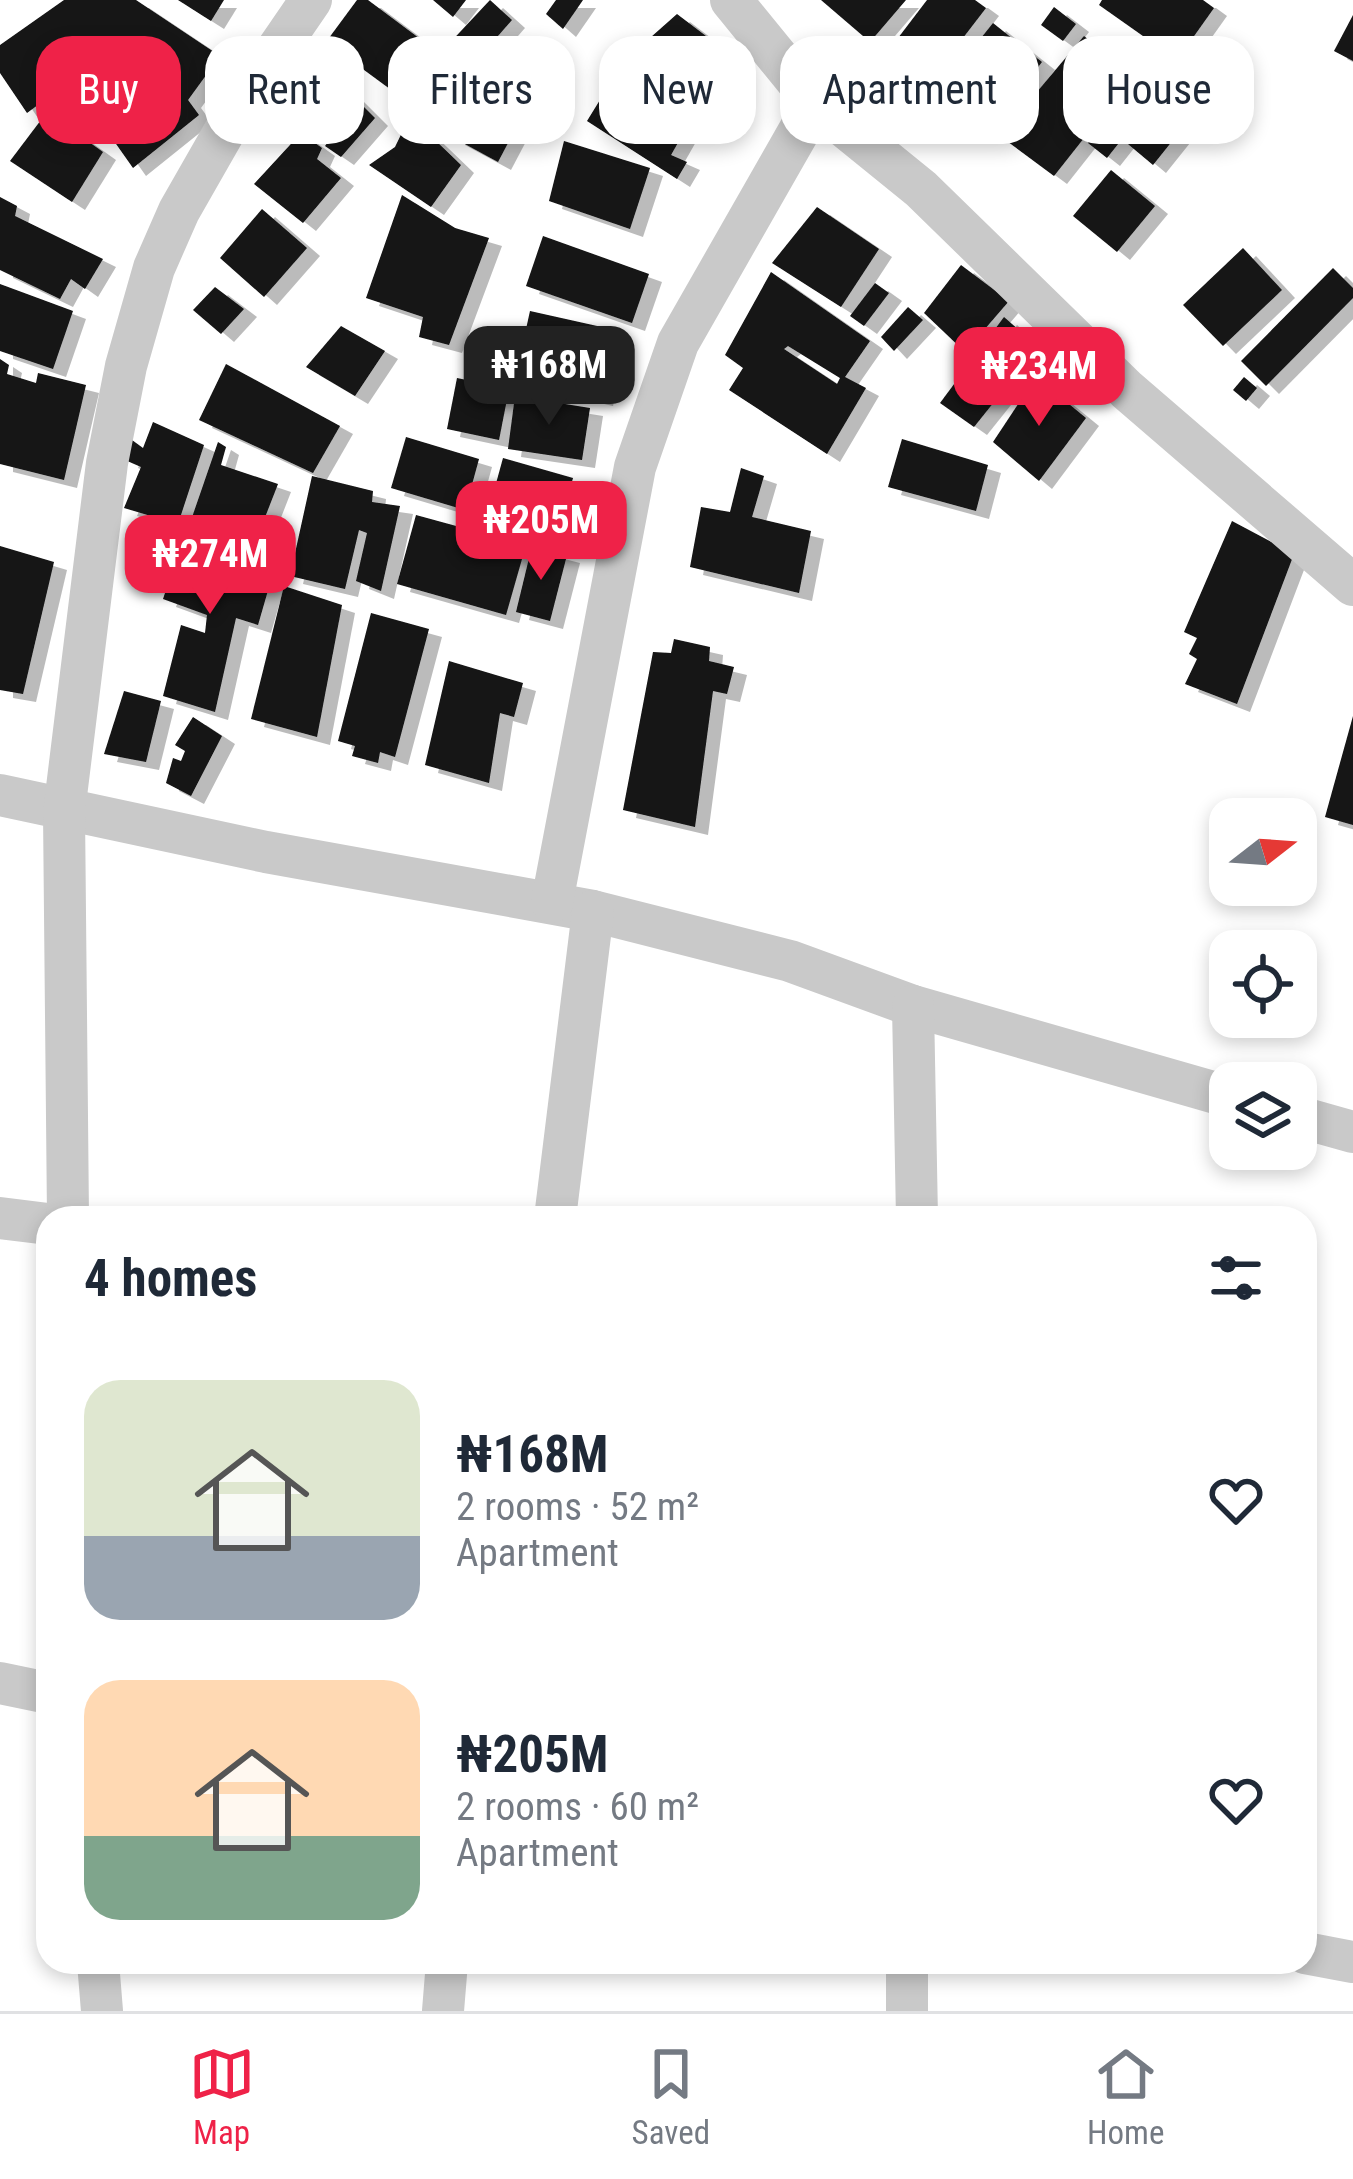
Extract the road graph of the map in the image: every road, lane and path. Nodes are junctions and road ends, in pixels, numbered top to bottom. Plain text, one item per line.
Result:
1 (311, 0) edge
2 (730, 0) edge
3 (780, 61) edge
4 (792, 144) edge
5 (866, 144) edge
6 (1353, 585) edge
7 (0, 795) edge
8 (64, 812) junction
9 (552, 902) junction
10 (593, 911) junction
11 (914, 1006) junction
12 (1209, 1091) edge
13 (1317, 1122) edge
14 (1353, 1132) edge
15 (68, 1206) edge
16 (556, 1206) edge
17 (917, 1206) edge
18 (0, 1218) edge
19 (36, 1222) edge
20 (0, 1683) edge
21 (36, 1690) edge
22 (1317, 1955) edge
23 (1353, 1962) edge
24 (99, 1974) edge
25 (446, 1974) edge
26 (907, 1974) edge
27 (102, 2011) edge
28 (443, 2011) edge
29 (907, 2011) edge

1 - 8 street
2 - 3 street
4 - 9 street
5 - 6 street
7 - 8 street
8 - 9 street
8 - 15 street
9 - 10 street
10 - 11 street
10 - 16 street
11 - 12 street
11 - 17 street
13 - 14 street
18 - 19 street
20 - 21 street
22 - 23 street
24 - 27 street
25 - 28 street
26 - 29 street

